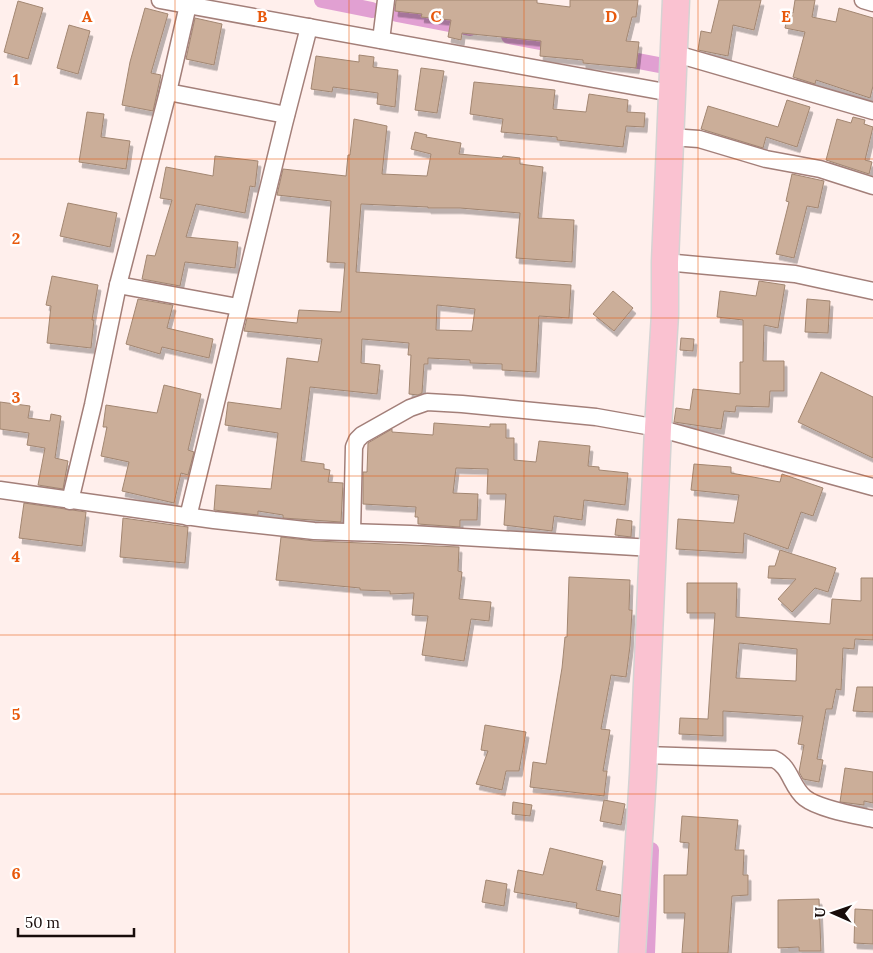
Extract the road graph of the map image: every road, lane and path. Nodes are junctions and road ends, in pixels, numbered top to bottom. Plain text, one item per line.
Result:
1 (160, 0) edge
2 (386, 0) edge
3 (676, 0) edge
4 (863, 0) edge
5 (873, 3) edge
6 (193, 4) edge
7 (310, 26) junction
8 (382, 40) junction
9 (673, 54) junction
10 (168, 92) junction
11 (671, 93) junction
12 (873, 111) edge
13 (286, 115) junction
14 (671, 137) junction
15 (873, 186) edge
16 (665, 262) junction
17 (118, 285) junction
18 (873, 291) edge
19 (238, 307) junction
20 (658, 428) junction
21 (873, 488) edge
22 (0, 490) edge
23 (70, 501) junction
24 (188, 517) junction
25 (352, 532) junction
26 (653, 548) junction
27 (644, 756) junction
28 (873, 819) edge
29 (632, 953) edge

1 - 6 street
2 - 8 street
3 - 9 main road
4 - 5 street
6 - 7 street
6 - 10 street
7 - 8 street
7 - 13 street
8 - 11 street
9 - 11 main road
9 - 12 street
10 - 13 street
10 - 17 street
11 - 14 main road
13 - 19 street
14 - 15 street
14 - 16 main road
16 - 18 street
16 - 20 main road
17 - 19 street
17 - 23 street
19 - 24 street
20 - 21 street
20 - 25 street
20 - 26 main road
22 - 23 street
23 - 24 street
24 - 25 street
25 - 26 street
26 - 27 main road
27 - 28 street
27 - 29 main road

